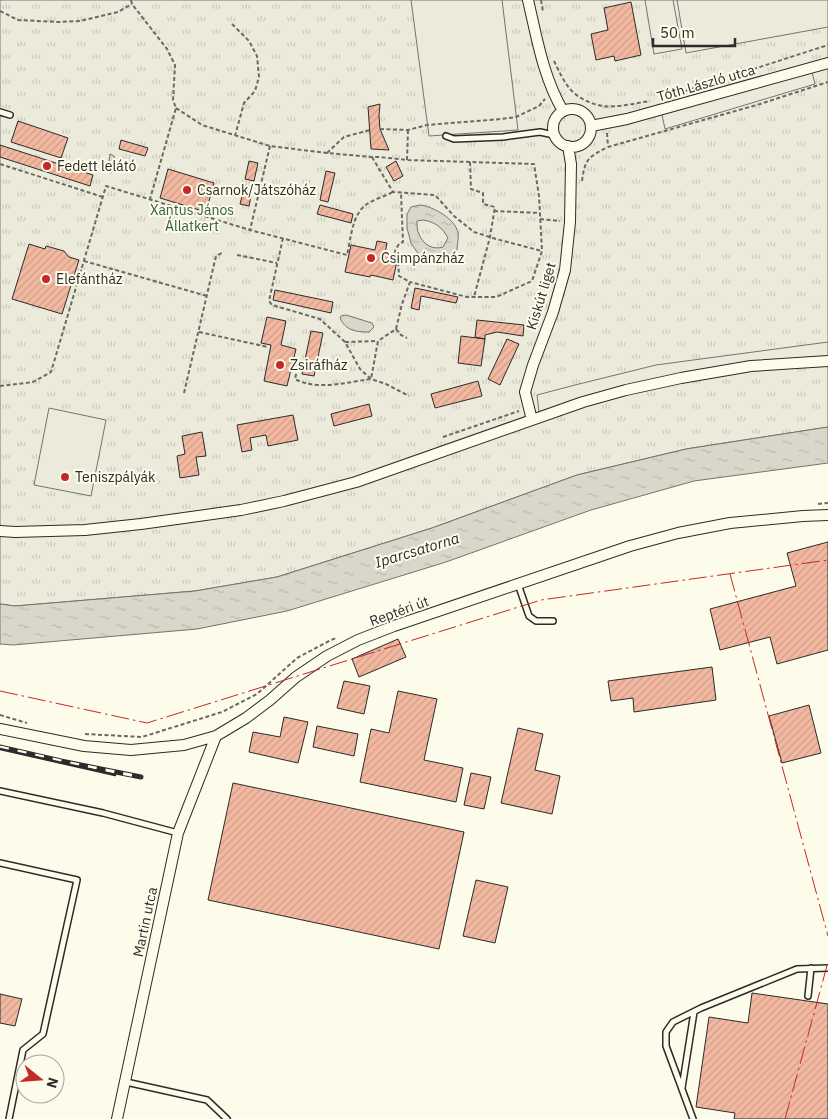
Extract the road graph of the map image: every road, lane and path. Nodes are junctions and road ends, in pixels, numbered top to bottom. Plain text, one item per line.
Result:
1 (131, 0) edge
2 (528, 0) edge
3 (541, 0) edge
4 (132, 4) junction
5 (0, 11) edge
6 (543, 13) dead end
7 (232, 24) dead end
8 (828, 45) edge
9 (554, 60) dead end
10 (828, 63) edge
11 (828, 82) edge
12 (674, 94) dead end
13 (549, 95) dead end
14 (656, 100) dead end
15 (176, 108) junction
16 (563, 111) junction
17 (0, 112) edge
18 (10, 115) dead end
19 (591, 126) junction
20 (370, 130) dead end
21 (380, 130) dead end
22 (408, 130) junction
23 (607, 133) dead end
24 (554, 135) junction
25 (235, 136) junction
26 (446, 136) dead end
27 (270, 146) junction
28 (568, 146) junction
29 (608, 147) junction
30 (327, 153) junction
31 (372, 157) junction
32 (407, 160) junction
33 (470, 162) junction
34 (0, 164) edge
35 (582, 186) dead end
36 (393, 192) junction
37 (401, 193) junction
38 (103, 197) junction
39 (150, 199) junction
40 (494, 211) junction
41 (540, 213) junction
42 (250, 230) junction
43 (490, 237) junction
44 (283, 238) junction
45 (542, 251) junction
46 (224, 252) dead end
47 (238, 255) dead end
48 (84, 261) junction
49 (277, 263) junction
50 (410, 282) junction
51 (207, 296) junction
52 (474, 297) junction
53 (396, 329) junction
54 (199, 332) junction
55 (407, 338) dead end
56 (378, 341) junction
57 (345, 342) junction
58 (268, 347) dead end
59 (828, 361) edge
60 (305, 363) dead end
61 (372, 379) junction
62 (0, 386) edge
63 (184, 393) dead end
64 (409, 396) dead end
65 (529, 407) junction
66 (532, 420) junction
67 (443, 437) dead end
68 (828, 515) edge
69 (0, 531) edge
70 (518, 584) junction
71 (553, 622) dead end
72 (0, 728) edge
73 (216, 736) junction
74 (0, 791) edge
75 (178, 833) junction
76 (0, 863) edge
77 (811, 968) junction
78 (828, 968) edge
79 (808, 996) dead end
80 (694, 1012) junction
81 (126, 1082) junction
82 (682, 1089) junction
83 (9, 1119) edge
84 (118, 1119) edge
85 (227, 1119) edge
86 (693, 1119) edge

1 - 4 path
2 - 16 street
3 - 6 path
4 - 5 path
4 - 15 path
7 - 25 path
8 - 12 path
9 - 14 path
10 - 19 street, Tóth László utca
11 - 29 path
13 - 22 path
15 - 25 path
15 - 39 path
16 - 19 street
16 - 24 street
17 - 18 lane
19 - 28 street
20 - 30 path
21 - 22 path
22 - 32 path
23 - 29 path
24 - 26 lane
24 - 28 street
25 - 27 path
27 - 30 path
27 - 42 path
28 - 65 street, Kiskút liget
29 - 35 path
30 - 31 path
31 - 32 path
31 - 36 path
32 - 33 path
33 - 40 path
33 - 41 path
34 - 38 path
36 - 37 path
36 - 44 path
37 - 43 path
37 - 50 path
38 - 39 path
38 - 48 path
39 - 42 path
40 - 41 path
40 - 43 path
41 - 45 path
42 - 44 path
43 - 45 path
43 - 52 path
44 - 49 path
45 - 52 path
46 - 51 path
47 - 49 path
48 - 51 path
48 - 62 path
49 - 57 path
50 - 52 path
50 - 53 path
51 - 54 path
53 - 55 path
53 - 56 path
54 - 58 path
54 - 63 path
56 - 57 path
56 - 61 path
57 - 61 path
59 - 66 street
60 - 61 path
61 - 64 path
65 - 66 street, Kiskút liget
65 - 67 path
66 - 69 street
68 - 70 street, Reptéri út
70 - 71 lane
70 - 73 street, Reptéri út
72 - 73 street, Reptéri út
73 - 75 street, Martin utca
74 - 75 lane
75 - 81 street, Martin utca
76 - 83 lane
77 - 78 lane
77 - 79 lane
77 - 80 lane
80 - 82 lane
80 - 82 lane
81 - 84 street, Martin utca
81 - 85 lane
82 - 86 lane

